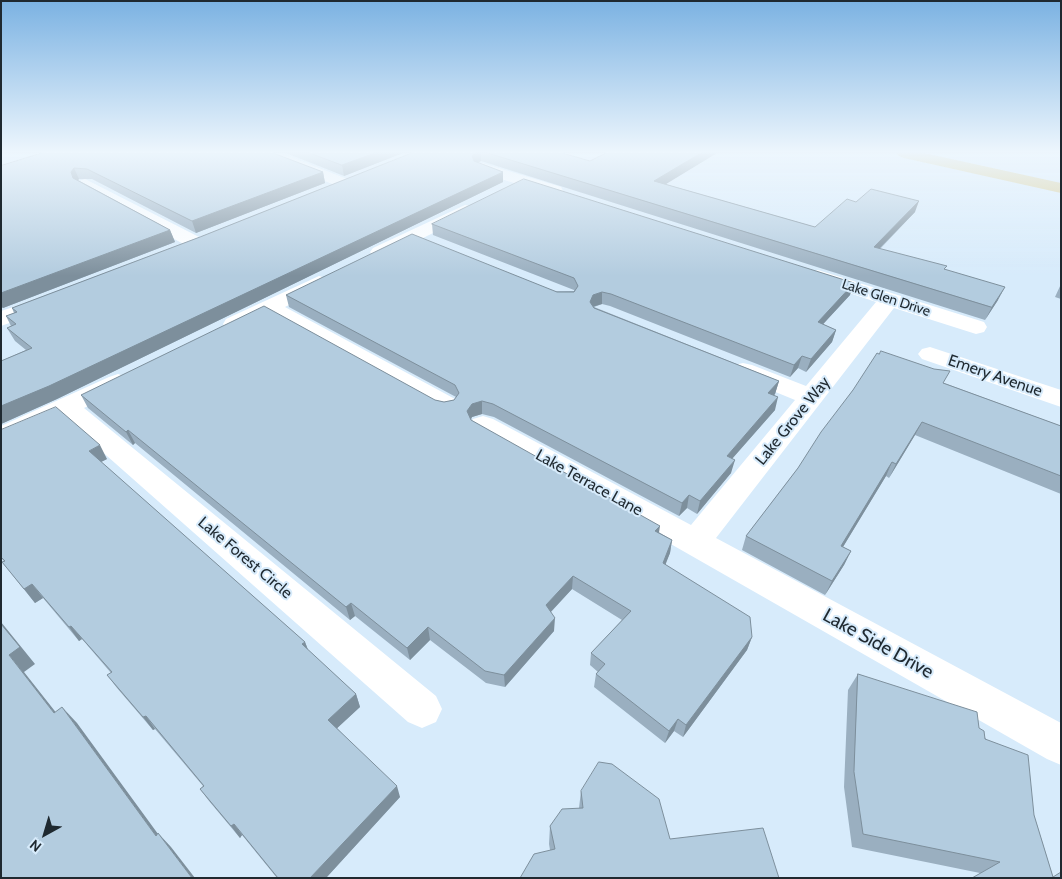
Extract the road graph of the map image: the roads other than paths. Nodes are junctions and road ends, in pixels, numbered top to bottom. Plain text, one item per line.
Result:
1 (103, 194) edge
2 (497, 194) edge
3 (564, 194) edge
4 (570, 196) edge
5 (214, 236) edge
6 (412, 236) junction
7 (196, 243) junction
8 (440, 246) edge
9 (178, 250) edge
10 (362, 261) edge
11 (796, 269) edge
12 (336, 273) edge
13 (57, 298) edge
14 (890, 299) junction
15 (268, 307) junction
16 (1, 319) edge
17 (976, 327) dead end
18 (216, 333) edge
19 (930, 354) dead end
20 (720, 361) edge
21 (137, 372) edge
22 (812, 398) junction
23 (1061, 399) edge
24 (446, 405) edge
25 (68, 407) junction
26 (484, 424) dead end
27 (1, 437) edge
28 (695, 542) junction
29 (422, 710) dead end
30 (1061, 745) edge

1 - 7 street
2 - 6 street
3 - 4 street
5 - 7 street
6 - 8 street
6 - 10 street
7 - 9 street
11 - 14 street, Lake Glen Drive
12 - 15 street
13 - 16 street
14 - 17 street, Lake Glen Drive
14 - 22 street, Lake Grove Way
15 - 18 street
15 - 24 street
19 - 23 street, Emery Avenue
20 - 22 street
21 - 25 street
22 - 28 street, Lake Grove Way
25 - 27 street
25 - 29 street, Lake Forest Circle
26 - 28 street, Lake Terrace Lane
28 - 30 street, Lake Side Drive

